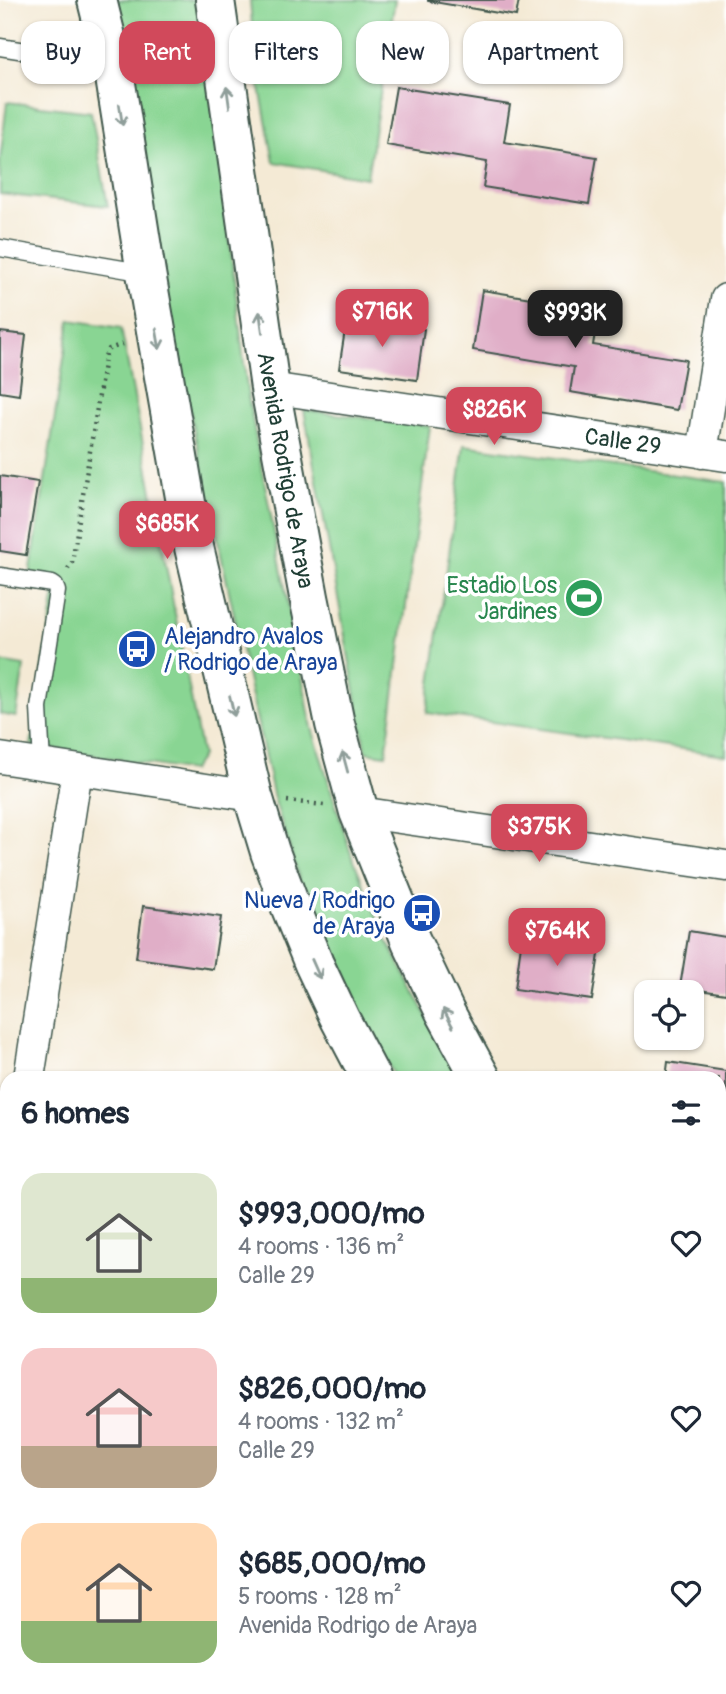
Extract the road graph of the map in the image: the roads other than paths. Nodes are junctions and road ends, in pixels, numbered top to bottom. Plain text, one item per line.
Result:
1 (97, 0) edge
2 (215, 0) edge
3 (0, 47) edge
4 (113, 65) junction
5 (0, 248) edge
6 (146, 273) junction
7 (726, 299) edge
8 (270, 388) junction
9 (714, 454) edge
10 (0, 576) edge
11 (0, 758) edge
12 (42, 764) junction
13 (77, 770) junction
14 (254, 800) junction
15 (359, 812) junction
16 (726, 866) edge
17 (30, 1071) edge
18 (367, 1071) edge
19 (477, 1071) edge

1 - 4 main road
8 -> 2 main road, Avenida Rodrigo de Araya
3 - 4 lane
4 -> 6 main road
5 - 6 lane
6 -> 14 main road
7 - 9 street
8 - 9 street, Calle 29
15 -> 8 main road, Avenida Rodrigo de Araya
10 - 12 lane
11 - 12 street
12 - 13 street
13 - 14 street
13 - 17 street
14 -> 18 main road
15 - 16 street
19 -> 15 main road, Avenida Rodrigo de Araya

